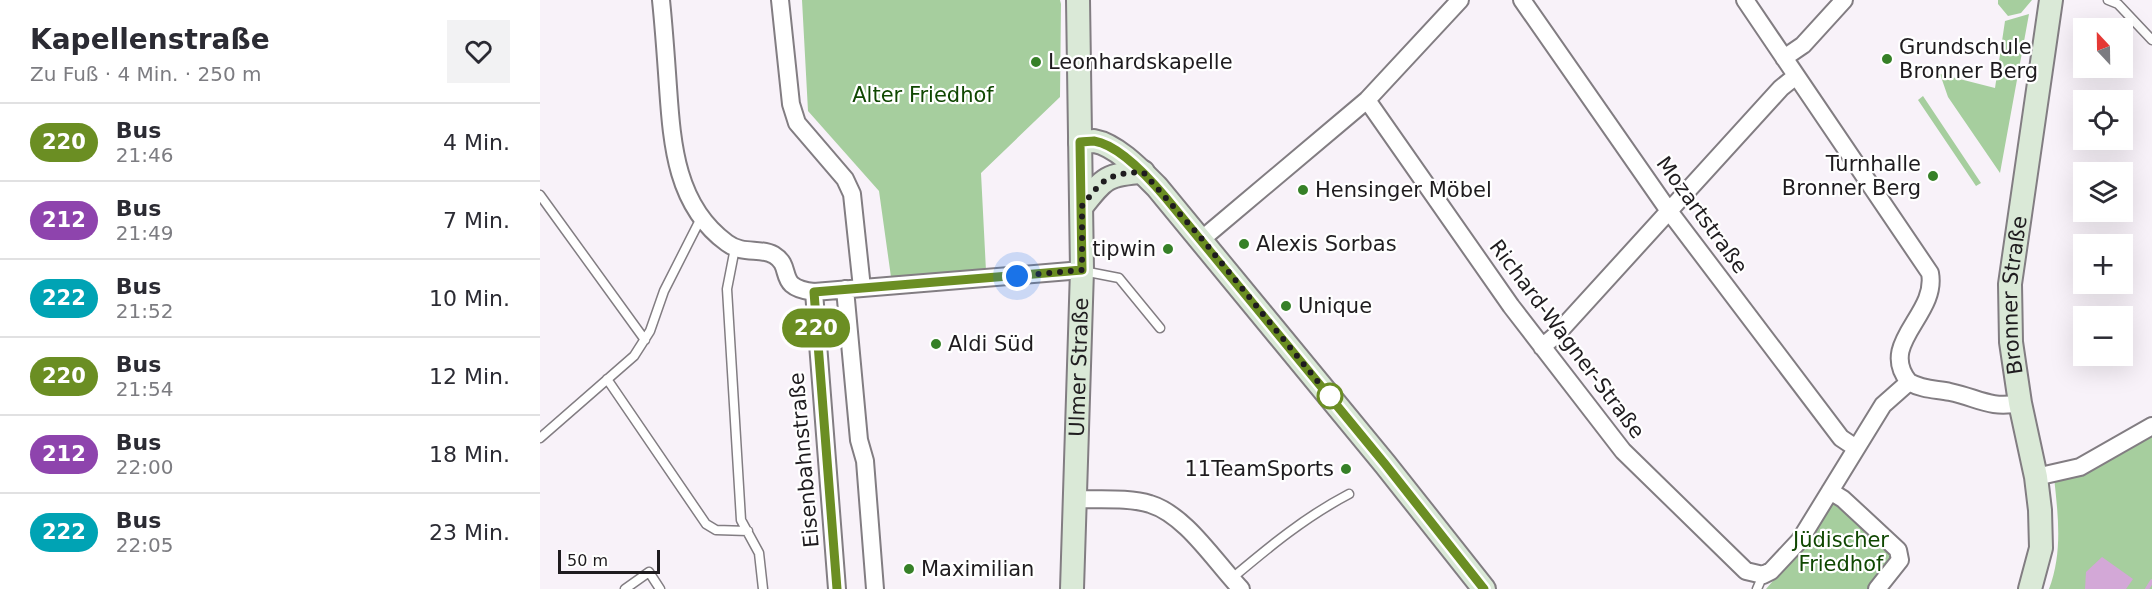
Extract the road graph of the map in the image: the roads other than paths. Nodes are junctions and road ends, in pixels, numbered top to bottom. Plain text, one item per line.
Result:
1 (661, 0) edge
2 (780, 0) edge
3 (1078, 0) edge
4 (1522, 0) edge
5 (1745, 0) edge
6 (1844, 0) edge
7 (2050, 0) edge
8 (2108, 0) edge
9 (1449, 4) edge
10 (2152, 40) edge
11 (1784, 58) junction
12 (1796, 76) junction
13 (1367, 100) junction
14 (1080, 142) junction
15 (1143, 172) junction
16 (540, 195) edge
17 (1082, 206) junction
18 (1669, 211) junction
19 (701, 218) junction
20 (1202, 239) junction
21 (735, 248) junction
22 (1082, 270) junction
23 (854, 289) junction
24 (814, 292) junction
25 (1160, 328) dead end
26 (645, 340) junction
27 (1542, 347) junction
28 (607, 379) junction
29 (1909, 382) junction
30 (2026, 402) junction
31 (2152, 426) edge
32 (540, 438) edge
33 (1856, 448) junction
34 (2036, 477) junction
35 (1830, 491) junction
36 (1349, 494) dead end
37 (1075, 499) junction
38 (747, 531) junction
39 (1760, 582) edge
40 (1236, 584) edge
41 (625, 589) edge
42 (660, 589) edge
43 (764, 589) edge
44 (837, 589) edge
45 (876, 589) edge
46 (1072, 589) edge
47 (1484, 589) edge
48 (1877, 589) edge
49 (2030, 589) edge

1 - 19 street
2 - 23 street
3 - 14 street, Ulmer Straße
4 - 18 street, Mozartstraße
5 - 11 street
6 - 11 street
7 - 30 street, Bronner Straße
8 - 10 lane
9 - 13 street
11 - 12 street
12 - 18 street
12 - 29 street
13 - 20 street
13 - 27 street, Richard-Wagner-Straße
14 - 15 street
14 - 17 street, Ulmer Straße
15 - 17 street
15 - 20 street
16 - 26 lane
17 - 22 street, Ulmer Straße
18 - 27 street
18 - 33 street, Mozartstraße
19 - 21 street
19 - 26 lane
20 - 47 street
21 - 24 street
21 - 38 lane
22 - 23 street
22 - 25 lane
22 - 37 street, Ulmer Straße
23 - 24 street
23 - 45 street
24 - 44 street, Eisenbahnstraße
26 - 28 lane
27 - 39 street, Richard-Wagner-Straße
28 - 32 lane
28 - 38 lane
29 - 30 street
29 - 33 street
30 - 34 street, Bronner Straße
31 - 34 street
33 - 35 street
34 - 49 street, Bronner Straße
35 - 39 street
35 - 48 street
36 - 40 lane
37 - 40 street
37 - 46 street, Ulmer Straße
38 - 43 lane
41 - 42 lane

